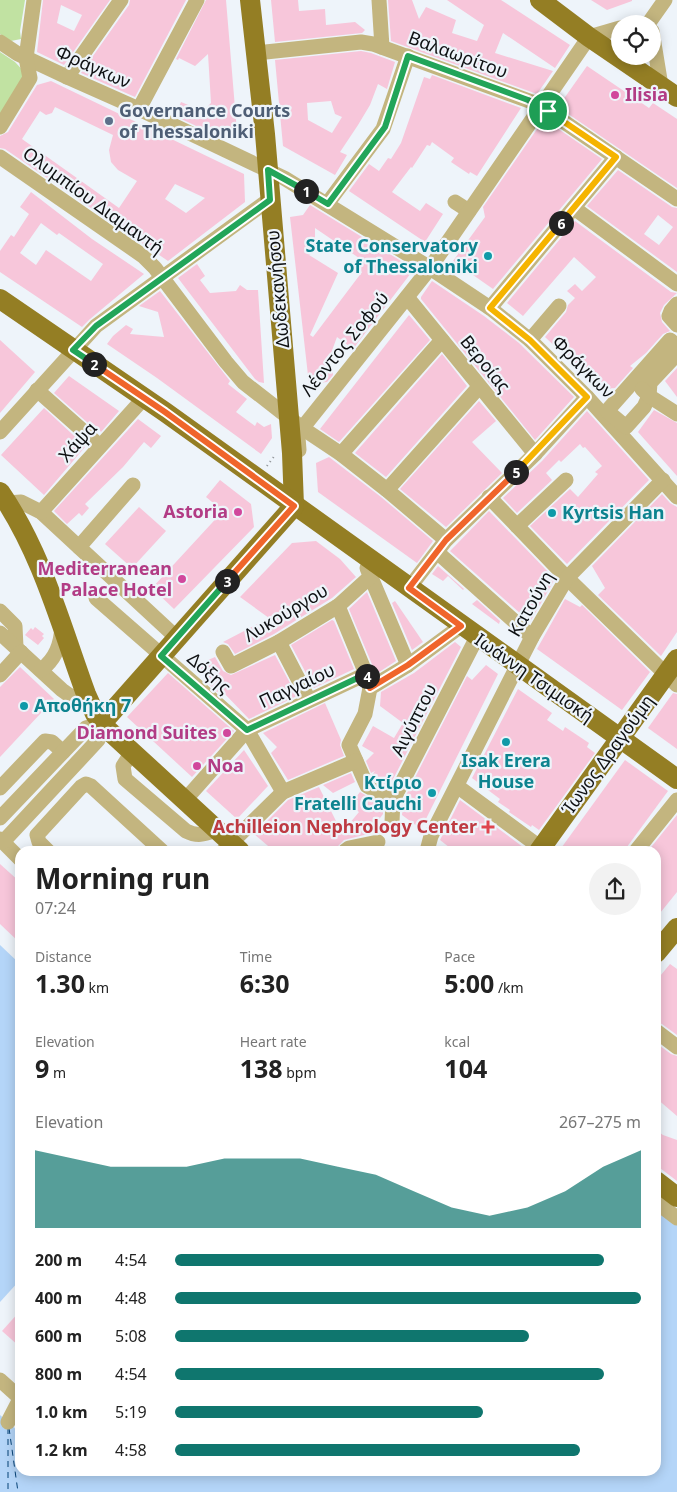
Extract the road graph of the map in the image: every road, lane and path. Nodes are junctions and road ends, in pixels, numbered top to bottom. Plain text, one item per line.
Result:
1 (34, 0) edge
2 (121, 0) edge
3 (198, 0) edge
4 (250, 0) edge
5 (379, 0) edge
6 (540, 0) edge
7 (665, 0) edge
8 (654, 15) edge
9 (611, 31) edge
10 (589, 37) junction
11 (0, 42) edge
12 (382, 47) junction
13 (611, 50) edge
14 (256, 53) junction
15 (408, 56) junction
16 (26, 58) junction
17 (634, 65) edge
18 (661, 65) edge
19 (67, 77) junction
20 (669, 91) edge
21 (540, 107) junction
22 (139, 108) junction
23 (0, 127) edge
24 (0, 157) edge
25 (616, 157) junction
26 (268, 170) junction
27 (677, 199) edge
28 (270, 200) junction
29 (455, 202) dead end
30 (328, 204) junction
31 (574, 208) junction
32 (469, 211) junction
33 (430, 268) junction
34 (162, 277) junction
35 (677, 284) edge
36 (407, 297) junction
37 (0, 299) edge
38 (677, 304) edge
39 (559, 306) dead end
40 (490, 308) junction
41 (677, 325) edge
42 (442, 340) junction
43 (530, 340) junction
44 (677, 346) edge
45 (677, 354) edge
46 (68, 356) junction
47 (479, 387) junction
48 (37, 390) junction
49 (644, 391) junction
50 (587, 397) junction
51 (144, 398) junction
52 (3, 411) edge
53 (677, 414) edge
54 (611, 419) junction
55 (0, 432) edge
56 (295, 434) junction
57 (100, 446) junction
58 (341, 454) junction
59 (535, 454) junction
60 (253, 476) junction
61 (566, 480) dead end
62 (662, 480) junction
63 (133, 485) dead end
64 (387, 490) junction
65 (4, 497) edge
66 (489, 497) junction
67 (677, 497) edge
68 (294, 506) junction
69 (41, 512) junction
70 (517, 526) junction
71 (441, 546) junction
72 (79, 547) junction
73 (361, 553) junction
74 (370, 577) junction
75 (567, 578) junction
76 (409, 588) junction
77 (96, 598) dead end
78 (338, 606) junction
79 (0, 611) edge
80 (62, 626) junction
81 (469, 632) junction
82 (0, 633) edge
83 (532, 637) junction
84 (177, 638) junction
85 (279, 642) junction
86 (19, 649) junction
87 (223, 652) dead end
88 (161, 656) junction
89 (408, 665) junction
90 (518, 666) junction
91 (41, 670) junction
92 (673, 673) edge
93 (0, 675) edge
94 (368, 681) junction
95 (310, 700) junction
96 (90, 703) junction
97 (102, 722) junction
98 (247, 730) junction
99 (620, 739) junction
100 (63, 752) junction
101 (132, 752) junction
102 (356, 761) junction
103 (677, 779) edge
104 (457, 786) junction
105 (0, 788) edge
106 (283, 792) junction
107 (185, 800) junction
108 (393, 800) junction
109 (677, 800) edge
110 (0, 818) edge
111 (392, 822) dead end
112 (1, 840) edge
113 (378, 842) dead end
114 (228, 844) edge
115 (42, 846) edge
116 (156, 846) edge
117 (358, 846) edge
118 (430, 846) edge
119 (535, 846) edge
120 (545, 846) edge
121 (640, 846) edge
122 (15, 854) edge
123 (661, 1035) edge
124 (677, 1047) edge
125 (661, 1185) edge
126 (677, 1197) edge
127 (661, 1206) edge
128 (677, 1218) edge
129 (0, 1380) edge
130 (15, 1394) edge
131 (15, 1409) edge
132 (8, 1422) dead end

1 - 16 street
2 - 19 street
3 - 22 street
4 - 14 main road, Δωδεκανήσου
5 - 12 street
6 - 10 main road
7 - 8 street
9 - 10 street
10 - 13 main road
10 - 21 street, Λέοντος Σοφού
11 - 16 street, Φράγκων
12 - 14 street, Βαλαωρίτου
12 - 15 street, Βαλαωρίτου
14 - 26 main road, Δωδεκανήσου
15 - 21 street, Βαλαωρίτου
15 - 30 street
16 - 19 street, Φράγκων
16 - 23 street
17 - 20 main road
18 - 20 street
19 - 22 street, Φράγκων
21 - 25 street, Βαλαωρίτου
21 - 32 street, Λέοντος Σοφού
22 - 26 street, Φράγκων
24 - 34 street, Ολυμπίου Διαμαντή
25 - 27 street, Βαλαωρίτου
25 - 31 street
26 - 28 main road, Δωδεκανήσου
26 - 30 street, Φράγκων
28 - 34 street
28 - 56 main road, Δωδεκανήσου
29 - 32 street
30 - 33 street, Φράγκων
31 - 35 street
31 - 40 street
32 - 33 street, Λέοντος Σοφού
33 - 36 street, Λέοντος Σοφού
33 - 40 street, Φράγκων
34 - 46 street
34 - 56 street, Ολυμπίου Διαμαντή
36 - 42 street, Βεροίας
36 - 56 street, Λέοντος Σοφού
37 - 46 main road, Ιωάννη Τσιμισκή
38 - 41 street
39 - 43 street, Φράγκων
40 - 43 street, Φράγκων
42 - 47 street, Βεροίας
42 - 58 street
43 - 50 street, Φράγκων
44 - 54 street
45 - 49 street
46 - 48 street
46 - 51 main road, Ιωάννη Τσιμισκή
46 - 52 street
47 - 59 street, Βεροίας
47 - 64 street
48 - 55 street
48 - 57 street
49 - 53 street
49 - 54 street
50 - 54 street, Φράγκων
50 - 59 street
51 - 57 street, Χάψα
51 - 60 main road, Ιωάννη Τσιμισκή
54 - 62 street, Φράγκων
56 - 58 street, Ολυμπίου Διαμαντή
56 - 60 main road
56 - 68 main road, Δωδεκανήσου
57 - 69 street, Χάψα
58 - 64 street, Ολυμπίου Διαμαντή
59 - 66 street
60 - 68 main road, Ιωάννη Τσιμισκή
61 - 70 street
62 - 67 street, Φράγκων
62 - 75 street, Κατούνη
63 - 72 street
64 - 71 street, Ολυμπίου Διαμαντή
65 - 69 street
65 - 80 main road
66 - 70 street
66 - 71 street
68 - 73 main road, Ιωάννη Τσιμισκή
68 - 84 main road
69 - 72 street
70 - 75 street
71 - 76 street
71 - 83 street, Ολυμπίου Διαμαντή
72 - 84 street
73 - 74 street
73 - 76 main road, Ιωάννη Τσιμισκή
74 - 78 street, Λυκούργου
74 - 89 street
75 - 83 street, Κατούνη
75 - 92 street
76 - 81 main road, Ιωάννη Τσιμισκή
77 - 88 street, Δόξης
78 - 85 street, Λυκούργου
78 - 94 street
79 - 86 street
80 - 91 street
80 - 96 main road
81 - 89 street, Παγγαίου
81 - 90 main road, Ιωάννη Τσιμισκή
81 - 108 street, Αιγύπτου
82 - 86 street
83 - 90 street, Κατούνη
84 - 88 main road
85 - 87 street, Λυκούργου
85 - 95 street
86 - 91 street
86 - 93 street
88 - 97 main road
88 - 98 street, Δόξης
89 - 94 street, Παγγαίου
90 - 99 main road, Ιωάννη Τσιμισκή
90 - 104 street, Κατούνη
91 - 96 street
92 - 99 main road, Ίωνος Δραγούμη
94 - 95 street, Παγγαίου
94 - 102 street
95 - 98 street, Παγγαίου
96 - 97 main road
97 - 100 street
97 - 101 main road
97 - 112 street
98 - 106 street, Δόξης
98 - 107 street, Παγγαίου
99 - 103 main road, Ιωάννη Τσιμισκή
99 - 120 main road, Ίωνος Δραγούμη
100 - 105 street
100 - 110 street
101 - 107 main road
101 - 114 street
102 - 106 street
102 - 108 street
104 - 118 street, Κατούνη
104 - 119 street
106 - 114 street
107 - 114 main road
108 - 111 street, Αιγύπτου
109 - 121 street
112 - 122 street
113 - 117 street
115 - 116 street
123 - 124 street
125 - 126 main road
127 - 128 street
129 - 130 street
131 - 132 street

